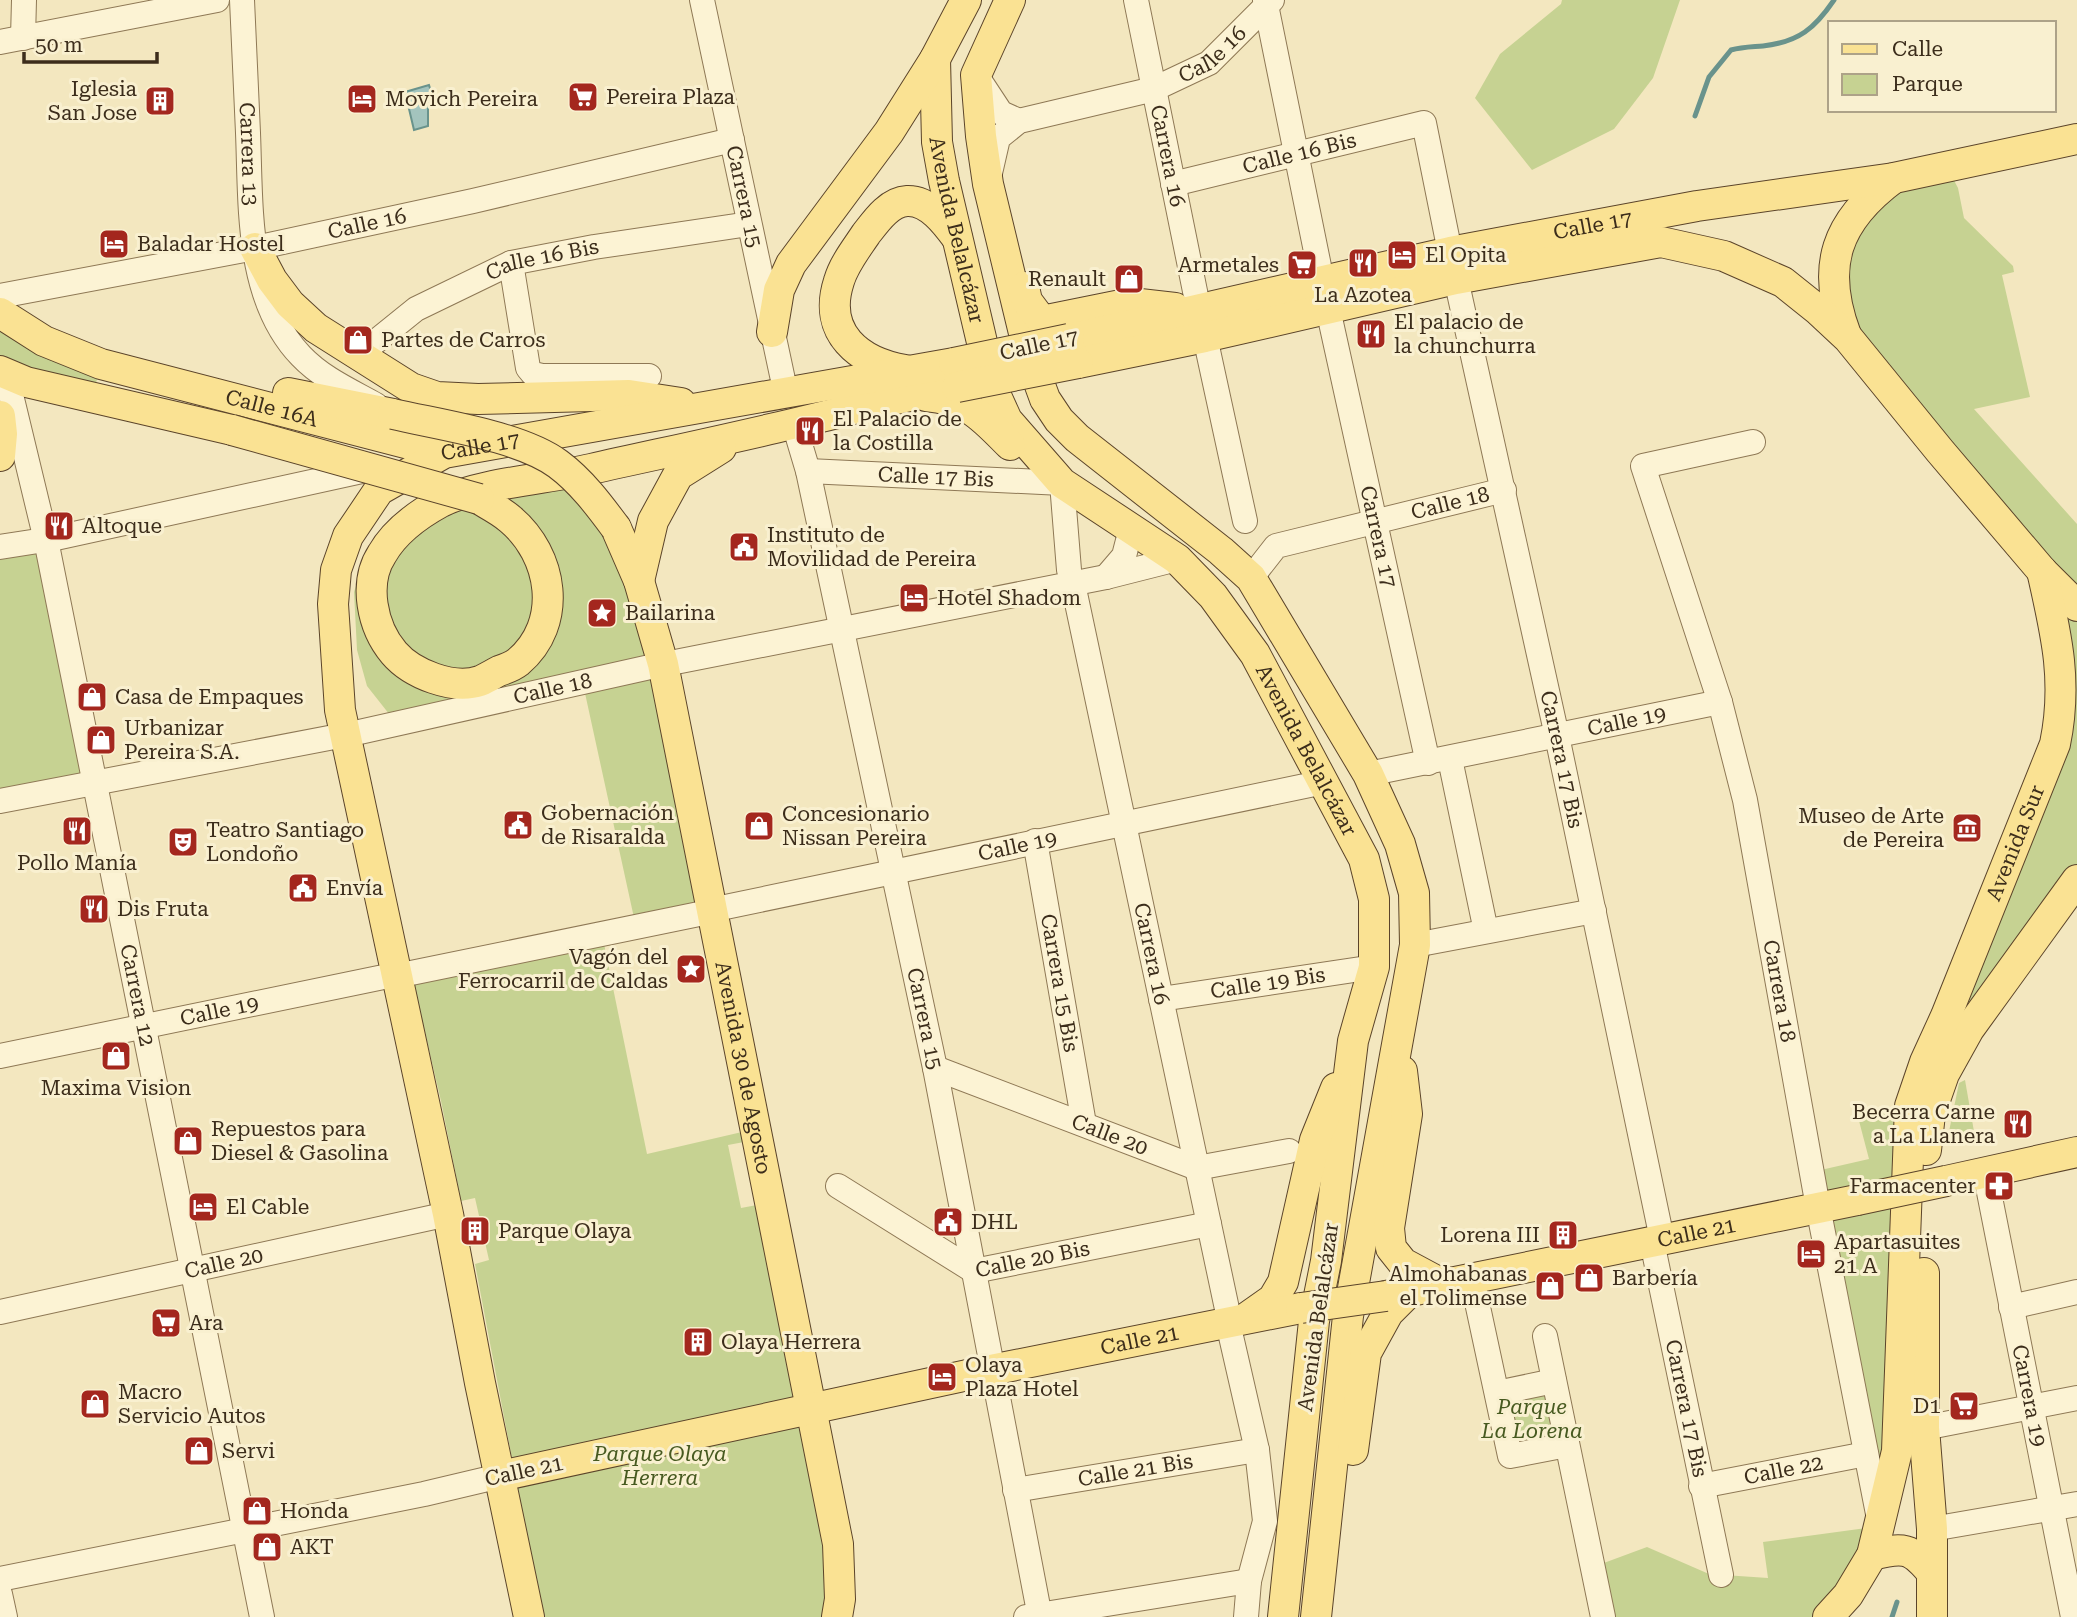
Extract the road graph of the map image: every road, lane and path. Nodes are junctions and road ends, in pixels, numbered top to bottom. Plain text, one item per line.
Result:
1 (24, 0) edge
2 (217, 0) edge
3 (242, 0) edge
4 (702, 0) edge
5 (966, 0) edge
6 (1010, 0) edge
7 (1136, 0) edge
8 (1268, 2) edge
9 (12, 40) edge
10 (935, 59) junction
11 (976, 75) junction
12 (1154, 89) junction
13 (1018, 121) junction
14 (1424, 123) joint
15 (2077, 139) edge
16 (732, 140) junction
17 (993, 150) junction
18 (1297, 153) junction
19 (1894, 178) junction
20 (988, 184) junction
21 (1173, 184) junction
22 (749, 224) junction
23 (960, 242) junction
24 (255, 248) junction
25 (511, 263) junction
26 (1453, 266) junction
27 (1325, 295) junction
28 (0, 296) edge
29 (0, 313) edge
30 (1202, 324) junction
31 (772, 332) junction
32 (1848, 338) junction
33 (359, 355) junction
34 (101, 364) junction
35 (3, 372) edge
36 (649, 376) dead end
37 (910, 383) junction
38 (786, 394) junction
39 (708, 407) junction
40 (393, 414) junction
41 (0, 416) edge
42 (794, 424) junction
43 (1753, 442) dead end
44 (444, 453) junction
45 (0, 456) edge
46 (808, 471) junction
47 (1062, 483) junction
48 (1504, 490) junction
49 (470, 496) junction
50 (1245, 521) junction
51 (1373, 522) junction
52 (1131, 529) junction
53 (46, 540) junction
54 (1276, 546) junction
55 (0, 547) edge
56 (1221, 551) junction
57 (1177, 559) junction
58 (2042, 571) junction
59 (1071, 577) junction
60 (1106, 578) junction
61 (1251, 579) junction
62 (639, 581) junction
63 (2077, 606) edge
64 (841, 629) junction
65 (663, 664) junction
66 (1720, 702) junction
67 (344, 735) junction
68 (1556, 736) junction
69 (1439, 761) junction
70 (1368, 774) junction
71 (1324, 782) junction
72 (96, 784) junction
73 (0, 801) edge
74 (1124, 823) junction
75 (1035, 841) junction
76 (892, 871) junction
77 (2077, 880) edge
78 (2077, 897) edge
79 (1594, 911) junction
80 (705, 912) junction
81 (2051, 913) junction
82 (1486, 931) junction
83 (1415, 945) junction
84 (1374, 967) junction
85 (404, 974) junction
86 (1161, 999) junction
87 (144, 1025) junction
88 (1398, 1038) junction
89 (1353, 1041) junction
90 (0, 1056) edge
91 (935, 1068) junction
92 (1910, 1106) joint
93 (1084, 1124) junction
94 (1289, 1151) dead end
95 (2077, 1152) edge
96 (1197, 1168) junction
97 (1985, 1172) junction
98 (838, 1186) dead end
99 (1818, 1208) junction
100 (448, 1214) junction
101 (1209, 1224) junction
102 (1657, 1241) junction
103 (193, 1271) junction
104 (974, 1271) junction
105 (1458, 1282) junction
106 (2077, 1292) edge
107 (1398, 1294) junction
108 (2011, 1307) junction
109 (0, 1312) edge
110 (1230, 1326) junction
111 (1545, 1336) dead end
112 (991, 1370) junction
113 (1555, 1381) junction
114 (1497, 1392) junction
115 (2077, 1398) edge
116 (2030, 1408) junction
117 (813, 1409) junction
118 (1924, 1428) junction
119 (1567, 1445) junction
120 (1258, 1450) junction
121 (1866, 1454) junction
122 (500, 1476) junction
123 (1701, 1486) junction
124 (1015, 1490) junction
125 (2077, 1504) edge
126 (2051, 1509) junction
127 (1881, 1526) junction
128 (245, 1529) junction
129 (1932, 1529) junction
130 (1872, 1555) junction
131 (1932, 1573) junction
132 (1721, 1575) dead end
133 (0, 1579) edge
134 (1249, 1581) junction
135 (0, 1594) edge
136 (1035, 1616) edge
137 (5, 1617) edge
138 (262, 1617) edge
139 (529, 1617) edge
140 (837, 1617) edge
141 (1246, 1617) edge
142 (1283, 1617) edge
143 (1316, 1617) edge
144 (1328, 1617) edge
145 (1603, 1617) edge
146 (1828, 1617) edge
147 (1932, 1617) edge
148 (2073, 1617) edge

1 - 9 street
2 - 9 street
3 - 24 street, Carrera 13
4 - 16 street, Carrera 15
5 - 10 main road, Avenida Belalcázar
6 - 11 main road, Avenida Belalcázar
7 - 12 street, Carrera 16
8 - 12 street, Calle 16
8 - 18 street, Carrera 17
10 - 23 main road, Avenida Belalcázar
10 - 31 main road
11 - 13 street
11 - 20 main road, Avenida Belalcázar
12 - 13 street, Calle 16
12 - 21 street, Carrera 16
13 - 17 street
14 - 18 street, Calle 16 Bis
14 - 26 street, Carrera 17 Bis
15 - 19 main road, Calle 17
16 - 22 street, Carrera 15
16 - 24 street, Calle 16
17 - 20 street
17 - 30 main road
18 - 21 street, Calle 16 Bis
18 - 27 street, Carrera 17
19 - 26 main road, Calle 17
19 - 32 main road
20 - 56 main road, Avenida Belalcázar
21 - 30 street, Carrera 16
22 - 25 street, Calle 16 Bis
22 - 31 street, Carrera 15
23 - 37 main road
23 - 47 main road, Avenida Belalcázar
24 - 28 street, Calle 16
24 - 33 main road
24 - 40 street, Carrera 13
25 - 33 street, Calle 16 Bis
25 - 36 street
26 - 27 main road, Calle 17
26 - 32 main road, Calle 17
26 - 48 street, Carrera 17 Bis
27 - 30 main road, Calle 17
27 - 51 street, Carrera 17
29 - 34 main road
30 - 37 main road, Calle 17, bridge
30 - 50 street, Carrera 16
31 - 38 street, Carrera 15
32 - 58 main road, Calle 17
33 - 39 main road
34 - 40 main road, Avenida 30 de Agosto
34 - 44 main road, Calle 16A
35 - 49 main road, Calle 16A, bridge
35 - 53 street, Carrera 12
37 - 38 main road, Calle 17
37 - 42 main road, Calle 17
37 - 47 main road
38 - 39 main road, Calle 17
39 - 44 main road, Calle 17
40 - 62 main road, Avenida 30 de Agosto, bridge
41 - 45 main road
42 - 46 street, Carrera 15
42 - 49 main road, Calle 17
42 - 62 main road
43 - 66 street, Carrera 18
44 - 53 street, Calle 17
44 - 67 main road
46 - 47 street, Calle 17 Bis
46 - 64 street, Carrera 15
47 - 52 main road, Avenida Belalcázar
47 - 59 street, Carrera 16
48 - 51 street, Calle 18
48 - 68 street, Carrera 17 Bis
49 - 49 main road
50 - 54 street
50 - 56 street
51 - 54 street, Calle 18
51 - 69 street, Carrera 17
52 - 57 main road, Avenida Belalcázar
52 - 60 street
53 - 55 street, Calle 17
53 - 72 street, Carrera 12
54 - 61 street
56 - 61 main road, Avenida Belalcázar
57 - 60 street, Calle 18
57 - 71 main road, Avenida Belalcázar
58 - 63 main road, Calle 17
58 - 92 main road, Avenida Sur
59 - 60 street, Calle 18
59 - 64 street, Calle 18
59 - 74 street, Carrera 16
61 - 70 main road, Avenida Belalcázar
62 - 65 main road, Avenida 30 de Agosto
64 - 65 street, Calle 18
64 - 76 street, Carrera 15
65 - 67 street, Calle 18
65 - 80 main road, Avenida 30 de Agosto
66 - 68 street, Calle 19
66 - 99 street, Carrera 18
67 - 72 street, Calle 18
67 - 85 main road
68 - 69 street, Calle 19
68 - 79 street, Carrera 17 Bis
69 - 70 street, Calle 19
69 - 82 street, Carrera 17
70 - 83 main road, Avenida Belalcázar
71 - 74 street, Calle 19
71 - 84 main road, Avenida Belalcázar
72 - 73 street, Calle 18
72 - 87 street, Carrera 12
74 - 75 street, Calle 19
74 - 86 street, Carrera 16
75 - 76 street, Calle 19
75 - 93 street, Carrera 15 Bis
76 - 80 street, Calle 19
76 - 91 street, Carrera 15
77 - 81 main road
78 - 81 street
79 - 82 street
79 - 102 street, Carrera 17 Bis
80 - 85 street, Calle 19
80 - 117 main road, Avenida 30 de Agosto
81 - 118 main road
82 - 83 street
83 - 88 main road, Avenida Belalcázar
84 - 86 street, Calle 19 Bis
84 - 89 main road, Avenida Belalcázar
85 - 87 street, Calle 19
85 - 100 main road
86 - 96 street, Carrera 16
87 - 90 street, Calle 19
87 - 103 street, Carrera 12
88 - 105 main road
88 - 143 main road, Avenida Belalcázar
89 - 110 main road
89 - 142 main road, Avenida Belalcázar
91 - 93 street, Calle 20
91 - 104 street, Carrera 15
92 - 127 main road, Carrera 18
93 - 96 street, Calle 20
94 - 96 street
95 - 97 main road, Calle 21
96 - 101 street, Carrera 16
97 - 99 main road, Calle 21, bridge
97 - 108 street, Carrera 19
98 - 104 street, Calle 20 Bis
99 - 102 main road, Calle 21
99 - 121 street, Carrera 18
100 - 103 street, Calle 20
100 - 122 main road
101 - 104 street, Calle 20 Bis
101 - 110 street, Carrera 16
102 - 105 main road, Calle 21
102 - 123 street, Carrera 17 Bis
103 - 109 street, Calle 20
103 - 128 street, Carrera 12
104 - 112 street, Carrera 15
105 - 107 main road, Calle 21
105 - 114 street
106 - 108 street
107 - 110 main road, Calle 21, bridge
107 - 144 main road
108 - 116 street, Carrera 19
110 - 112 main road, Calle 21
110 - 120 street, Carrera 16
111 - 113 street
112 - 117 main road, Calle 21
112 - 124 street, Carrera 15
113 - 114 street
113 - 119 street
114 - 119 street
115 - 116 street
116 - 118 street
116 - 126 street, Carrera 19
117 - 122 main road, Calle 21
117 - 140 main road, Avenida 30 de Agosto
118 - 129 main road
119 - 145 street
120 - 124 street, Calle 21 Bis
120 - 134 street, Carrera 16
121 - 123 street, Calle 22
121 - 127 street, Carrera 18
122 - 128 street, Calle 21
122 - 139 main road
123 - 132 street, Carrera 17 Bis
124 - 136 street, Carrera 15
125 - 126 street
126 - 129 street
126 - 148 street, Carrera 19
127 - 130 main road, Carrera 18
128 - 133 street, Calle 21
128 - 138 street, Carrera 12
129 - 131 main road
130 - 131 main road
130 - 146 main road, Carrera 18
131 - 147 main road
134 - 136 street
134 - 141 street, Carrera 16
135 - 137 street

